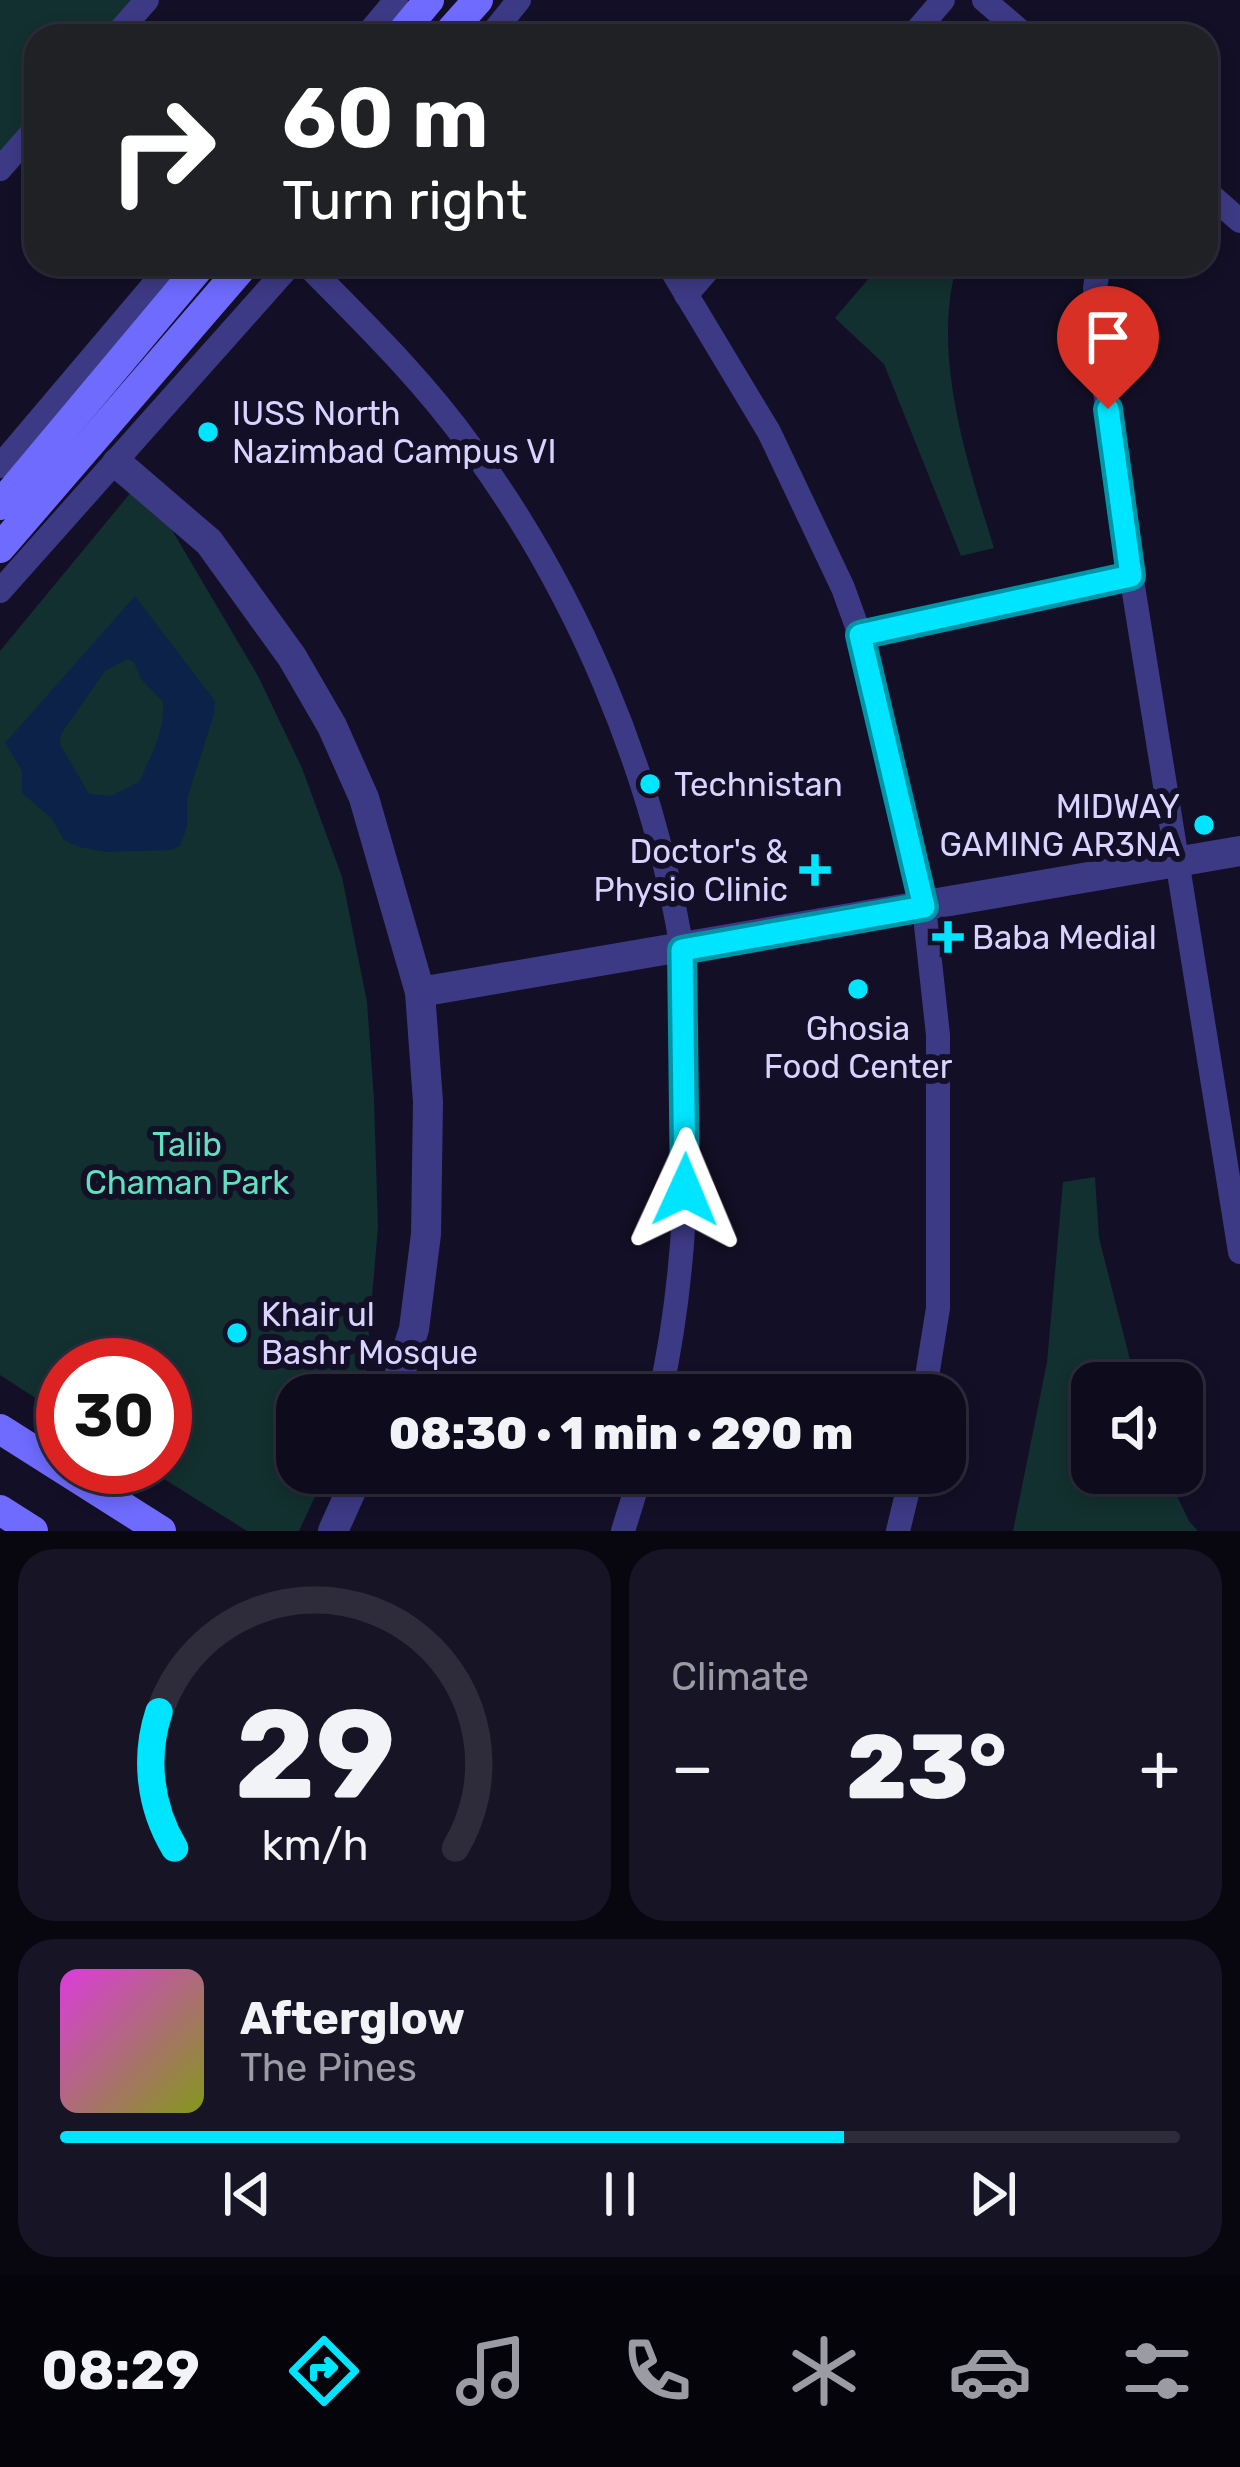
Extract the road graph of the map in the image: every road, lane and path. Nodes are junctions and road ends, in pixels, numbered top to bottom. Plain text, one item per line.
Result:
1 (147, 0) edge
2 (430, 0) edge
3 (478, 0) edge
4 (519, 0) edge
5 (943, 0) edge
6 (984, 0) edge
7 (126, 24) edge
8 (409, 24) edge
9 (457, 24) edge
10 (500, 24) edge
11 (922, 24) edge
12 (1012, 24) edge
13 (24, 142) edge
14 (0, 169) edge
15 (161, 276) edge
16 (192, 276) edge
17 (235, 276) edge
18 (281, 276) edge
19 (317, 276) edge
20 (675, 276) edge
21 (703, 276) edge
22 (1098, 276) edge
23 (686, 295) junction
24 (18, 444) junction
25 (117, 463) junction
26 (0, 466) edge
27 (79, 498) junction
28 (0, 505) edge
29 (0, 548) edge
30 (1131, 576) junction
31 (0, 591) edge
32 (860, 635) junction
33 (1240, 851) edge
34 (1176, 862) junction
35 (924, 907) junction
36 (682, 950) junction
37 (420, 992) junction
38 (1240, 1252) edge
39 (400, 1374) edge
40 (665, 1374) edge
41 (927, 1374) edge
42 (0, 1429) edge
43 (350, 1494) edge
44 (633, 1494) edge
45 (907, 1494) edge
46 (0, 1510) edge
47 (33, 1531) edge
48 (160, 1531) edge
49 (333, 1531) edge
50 (622, 1531) edge
51 (898, 1531) edge

1 - 7 street
2 - 8 main road
3 - 9 main road
4 - 10 street
5 - 11 street
6 - 12 street
13 - 14 street
15 - 24 street
16 - 28 main road
17 - 29 main road
18 - 25 street
19 - 36 street
20 - 23 street
21 - 23 street
22 - 30 street
23 - 32 street
24 - 26 street
24 - 27 street
25 - 27 street
25 - 37 street
27 - 31 street
30 - 32 street
30 - 34 street
32 - 35 street
33 - 34 street
34 - 35 street
34 - 38 street
35 - 36 street
35 - 41 street
36 - 37 street
36 - 40 street
37 - 39 street
42 - 48 main road
43 - 49 street
44 - 50 street
45 - 51 street
46 - 47 main road

